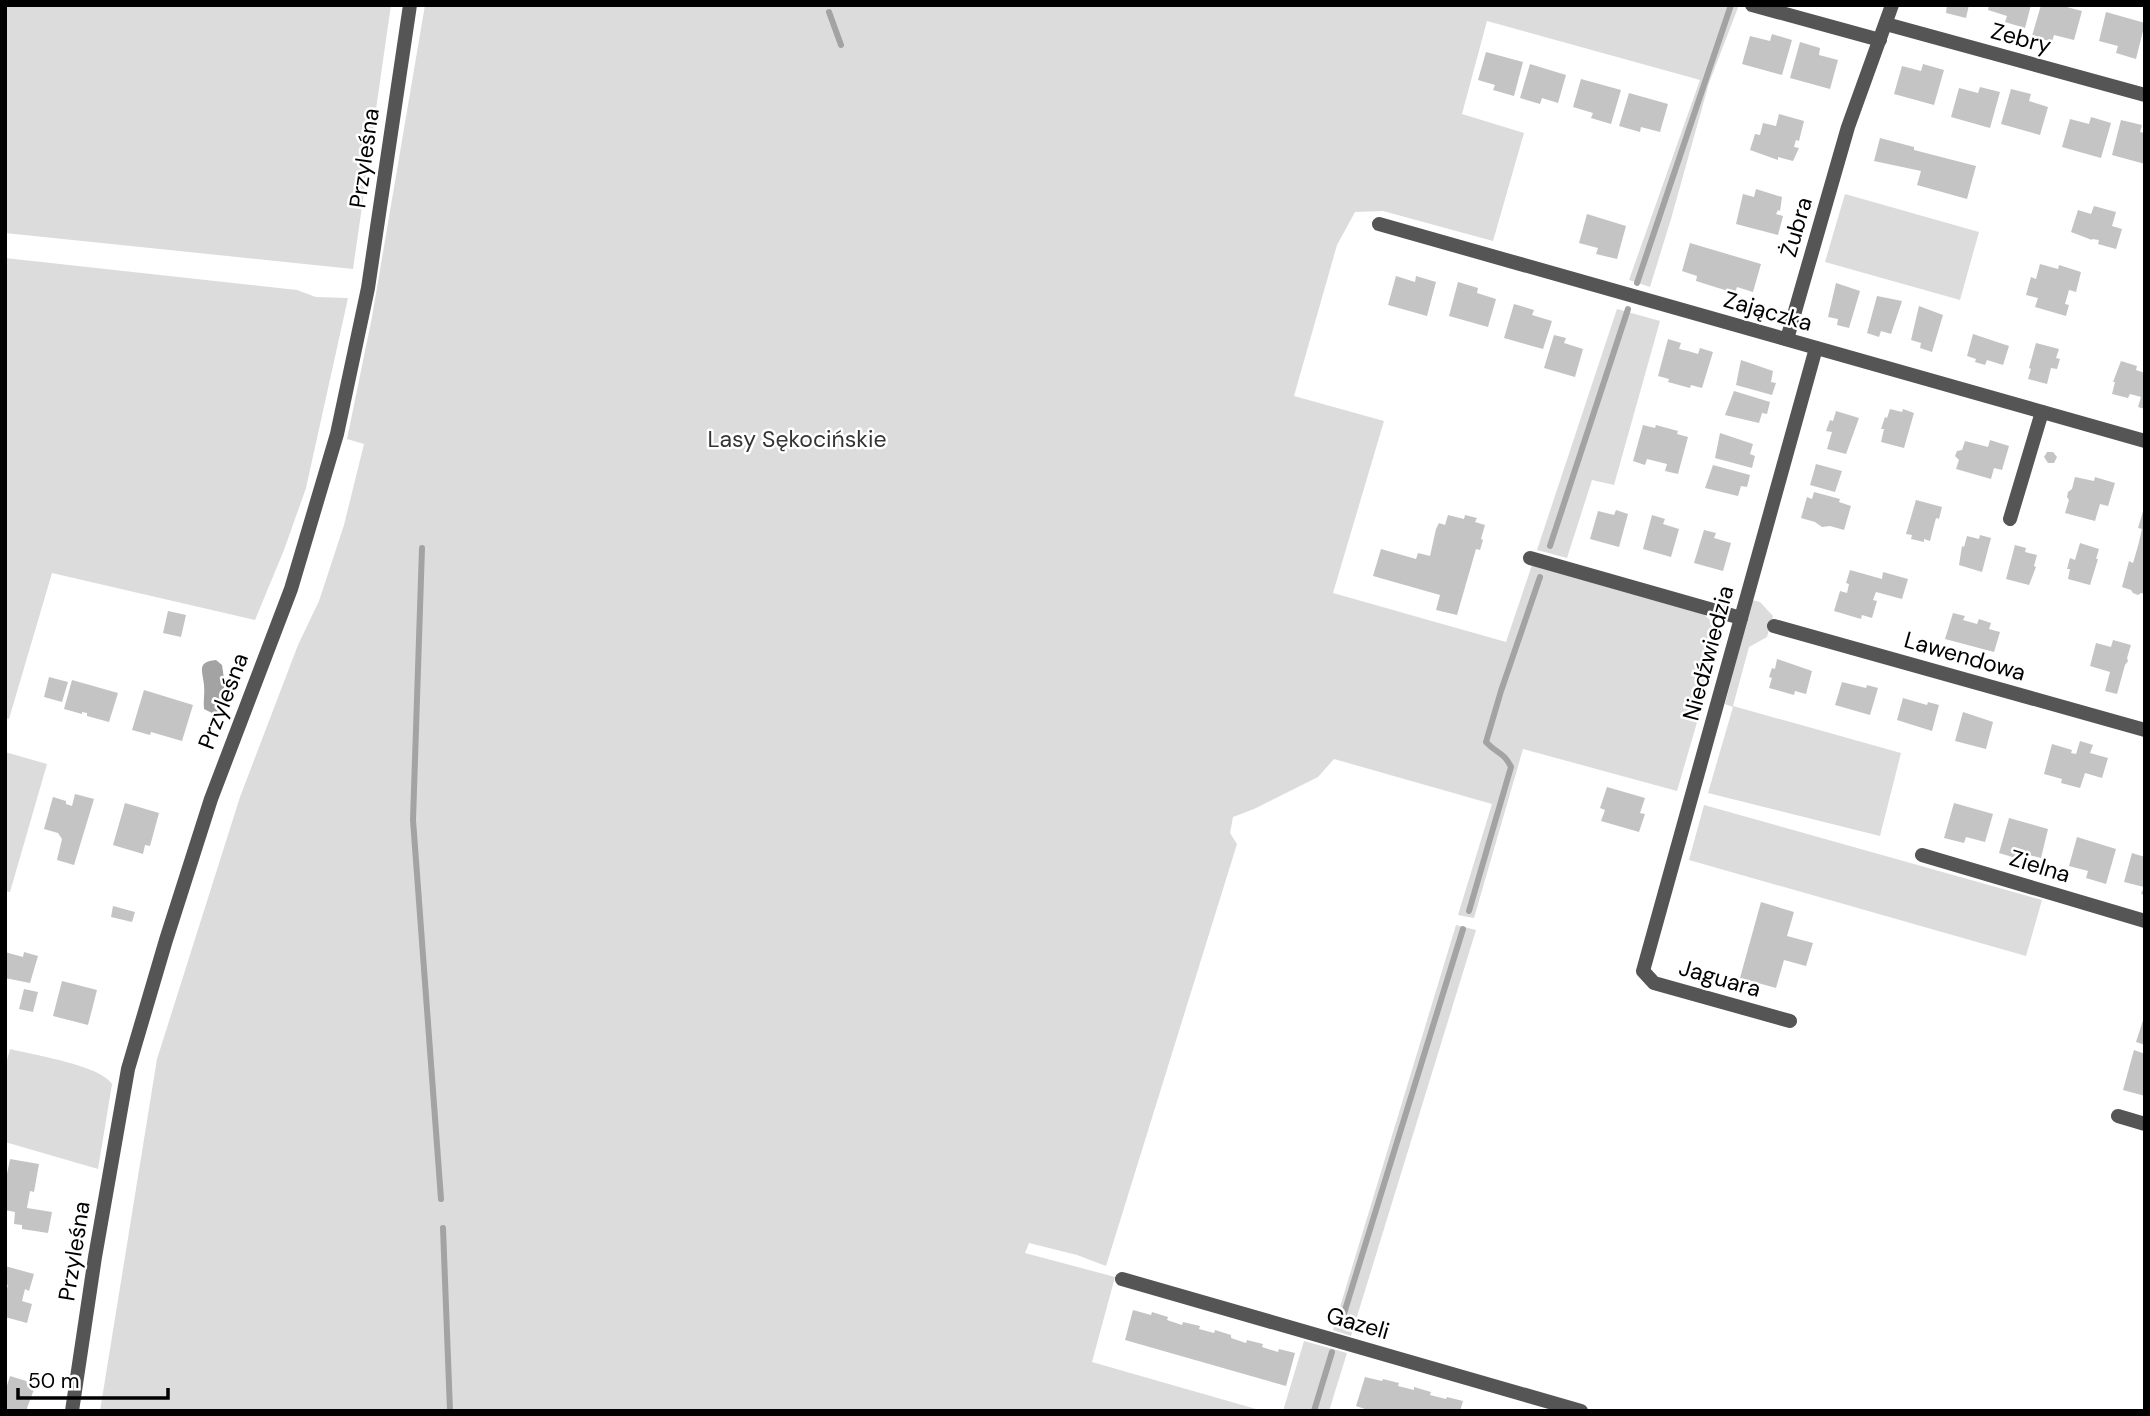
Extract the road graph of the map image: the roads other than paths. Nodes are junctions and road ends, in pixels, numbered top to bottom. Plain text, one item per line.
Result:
1 (410, 5) edge
2 (1752, 5) edge
3 (1892, 5) edge
4 (1886, 24) junction
5 (1880, 40) junction
6 (2145, 96) edge
7 (1379, 224) dead end
8 (1787, 339) junction
9 (1816, 348) junction
10 (2042, 412) junction
11 (2145, 442) edge
12 (2010, 519) dead end
13 (1530, 558) dead end
14 (1741, 618) junction
15 (1774, 626) dead end
16 (2145, 730) edge
17 (1922, 855) dead end
18 (2145, 921) edge
19 (1643, 971) joint
20 (1790, 1021) dead end
21 (2118, 1116) dead end
22 (2145, 1124) edge
23 (1122, 1279) dead end
24 (72, 1411) edge
25 (1581, 1411) edge

1 - 24 street, Przyleśna
2 - 5 street
3 - 4 street
4 - 5 street
4 - 6 street, Zebry
5 - 8 street, Żubra
7 - 8 street, Zajączka
8 - 9 street, Zajączka
9 - 10 street, Zajączka
9 - 14 street, Niedźwiedzia
10 - 11 street, Zajączka
10 - 12 street
13 - 14 street
14 - 19 street, Niedźwiedzia
15 - 16 street, Lawendowa
17 - 18 street, Zielna
19 - 20 street, Jaguara
21 - 22 street
23 - 25 street, Gazeli

